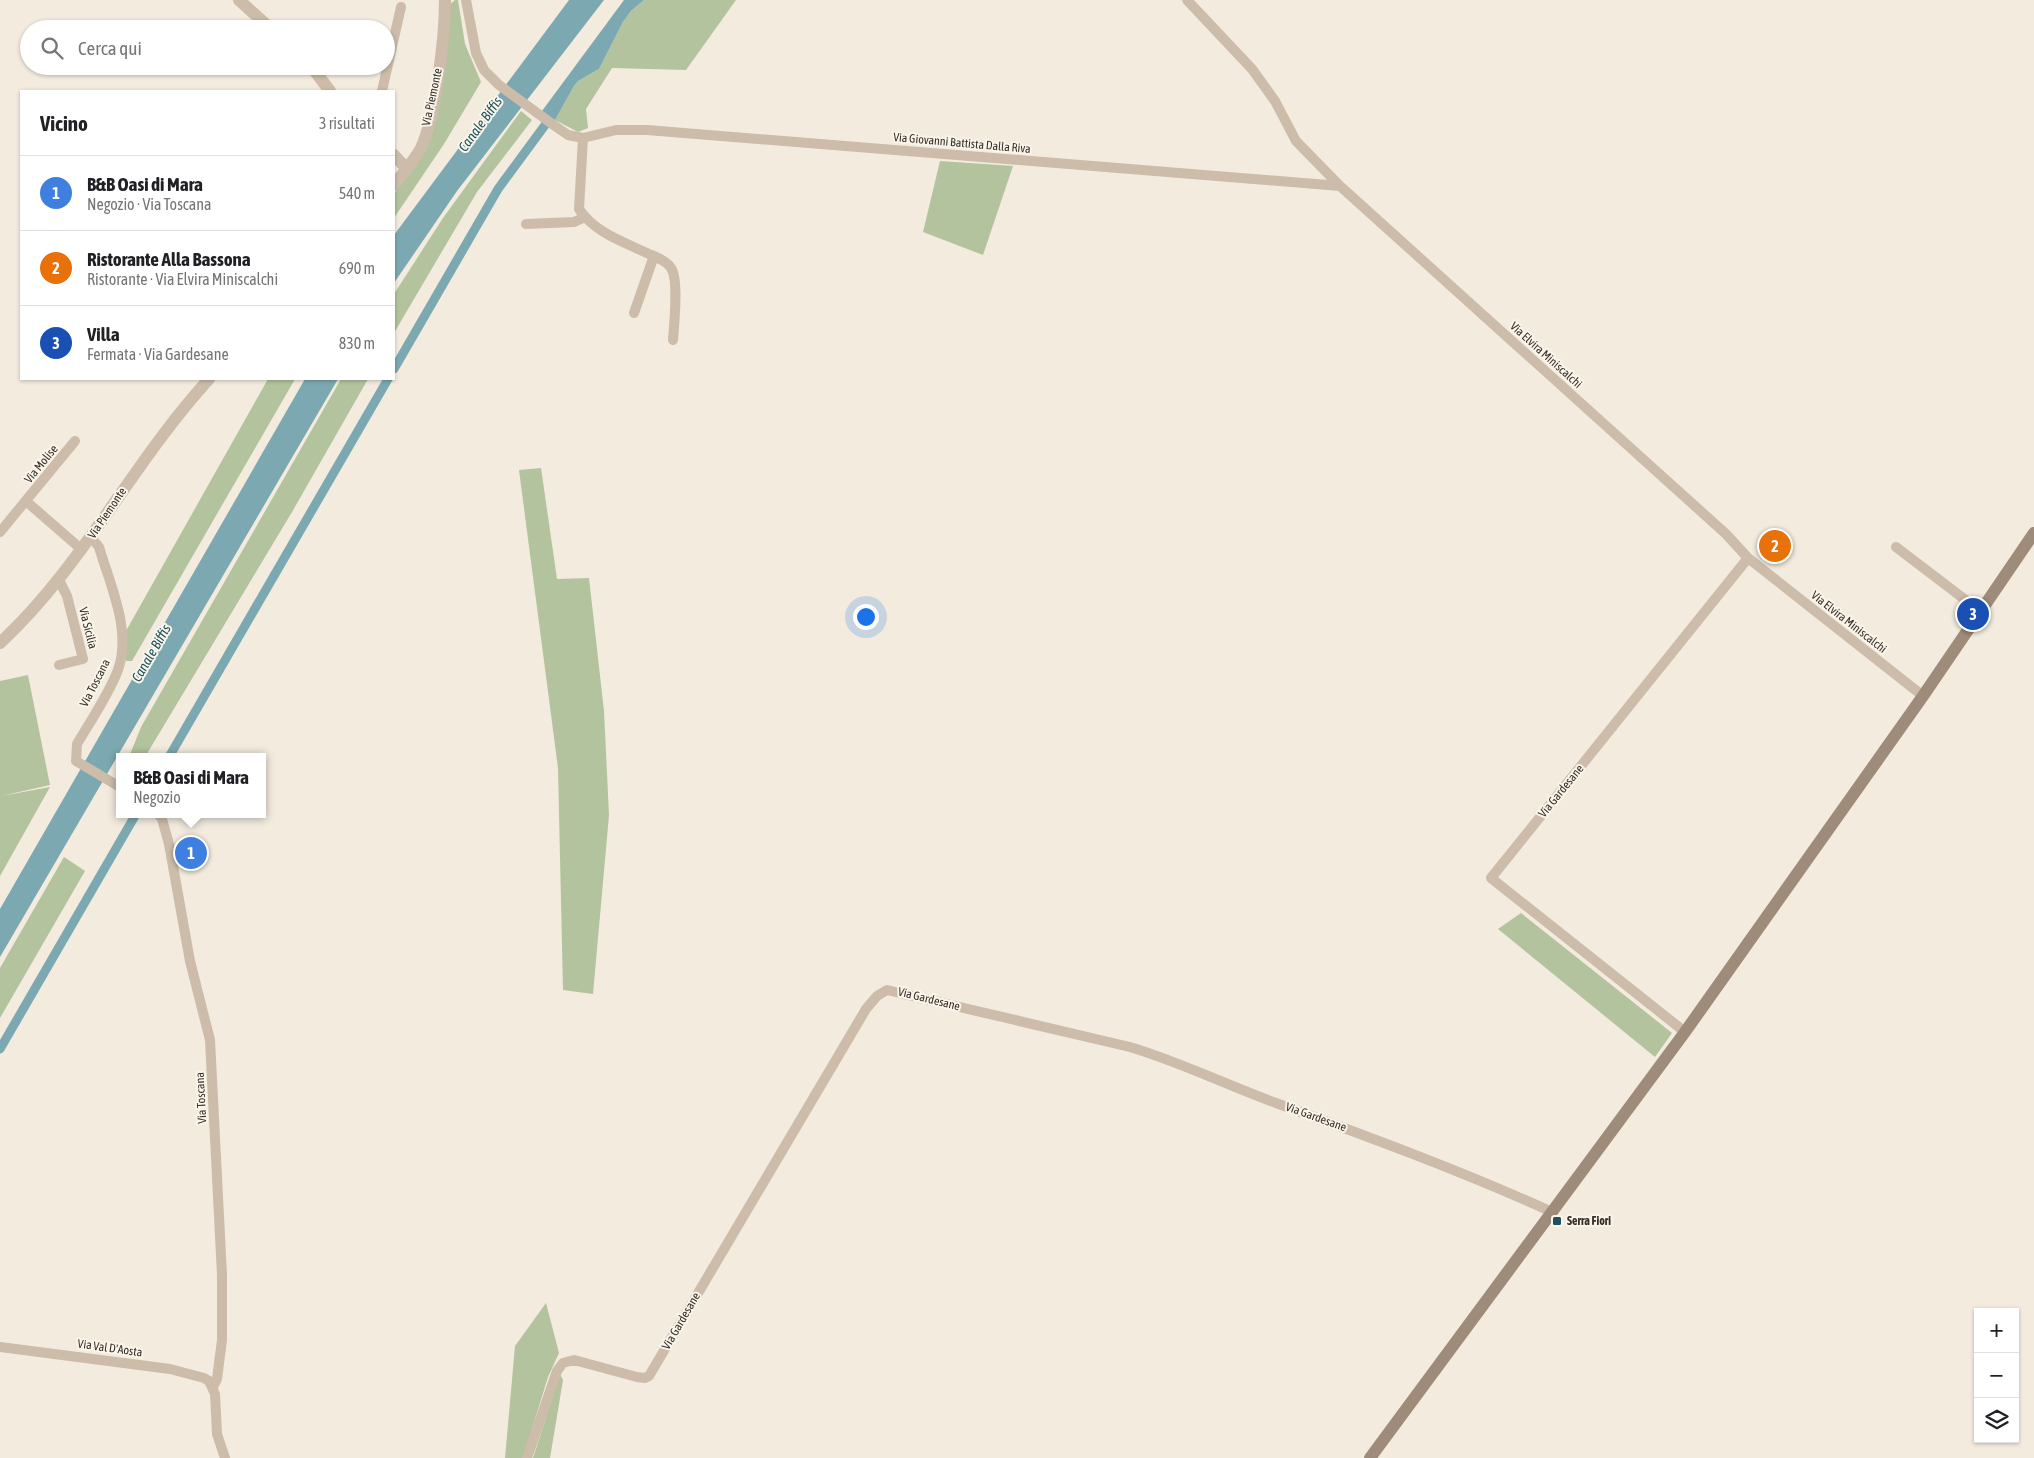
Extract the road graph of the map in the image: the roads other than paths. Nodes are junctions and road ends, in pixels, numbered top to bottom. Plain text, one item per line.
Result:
1 (239, 0) edge
2 (444, 0) edge
3 (466, 0) edge
4 (1187, 0) edge
5 (401, 7) dead end
6 (261, 20) edge
7 (395, 34) edge
8 (318, 75) edge
9 (386, 75) edge
10 (329, 90) edge
11 (382, 90) edge
12 (583, 138) junction
13 (395, 156) edge
14 (406, 168) junction
15 (395, 184) edge
16 (1340, 186) junction
17 (585, 218) junction
18 (526, 224) dead end
19 (654, 256) junction
20 (634, 314) dead end
21 (673, 340) dead end
22 (209, 380) edge
23 (75, 441) dead end
24 (27, 502) junction
25 (0, 532) edge
26 (2034, 533) edge
27 (91, 537) junction
28 (1896, 547) dead end
29 (82, 549) junction
30 (1748, 558) junction
31 (59, 580) junction
32 (1980, 611) junction
33 (0, 644) edge
34 (59, 665) dead end
35 (1923, 696) junction
36 (116, 785) edge
37 (161, 818) edge
38 (1685, 1032) junction
39 (1552, 1212) junction
40 (0, 1347) edge
41 (213, 1387) junction
42 (224, 1458) edge
43 (527, 1458) edge
44 (1370, 1458) edge

1 - 6 street
2 - 14 street, Via Piemonte
3 - 12 street
4 - 16 street, Via Elvira Miniscalchi
5 - 7 street
8 - 10 street
9 - 11 street
12 - 16 street, Via Giovanni Battista Dalla Riva
12 - 17 street
13 - 14 street
14 - 15 street, Via Piemonte
16 - 30 street, Via Elvira Miniscalchi
17 - 18 street
17 - 19 street
19 - 20 street
19 - 21 street
22 - 27 street, Via Piemonte
23 - 24 street, Via Molise
24 - 25 street, Via Molise
24 - 29 street, Via Molise
26 - 32 main road
27 - 29 street, Via Piemonte
27 - 36 street, Via Toscana
28 - 32 street
29 - 31 street, Via Piemonte
30 - 35 street, Via Elvira Miniscalchi
30 - 38 street, Via Gardesane
31 - 33 street, Via Piemonte
31 - 34 street, Via Sicilia
32 - 35 main road
35 - 38 main road
37 - 41 street, Via Toscana
38 - 39 main road
39 - 43 street, Via Gardesane
39 - 44 main road
40 - 41 street, Via Val D'Aosta
41 - 42 street

